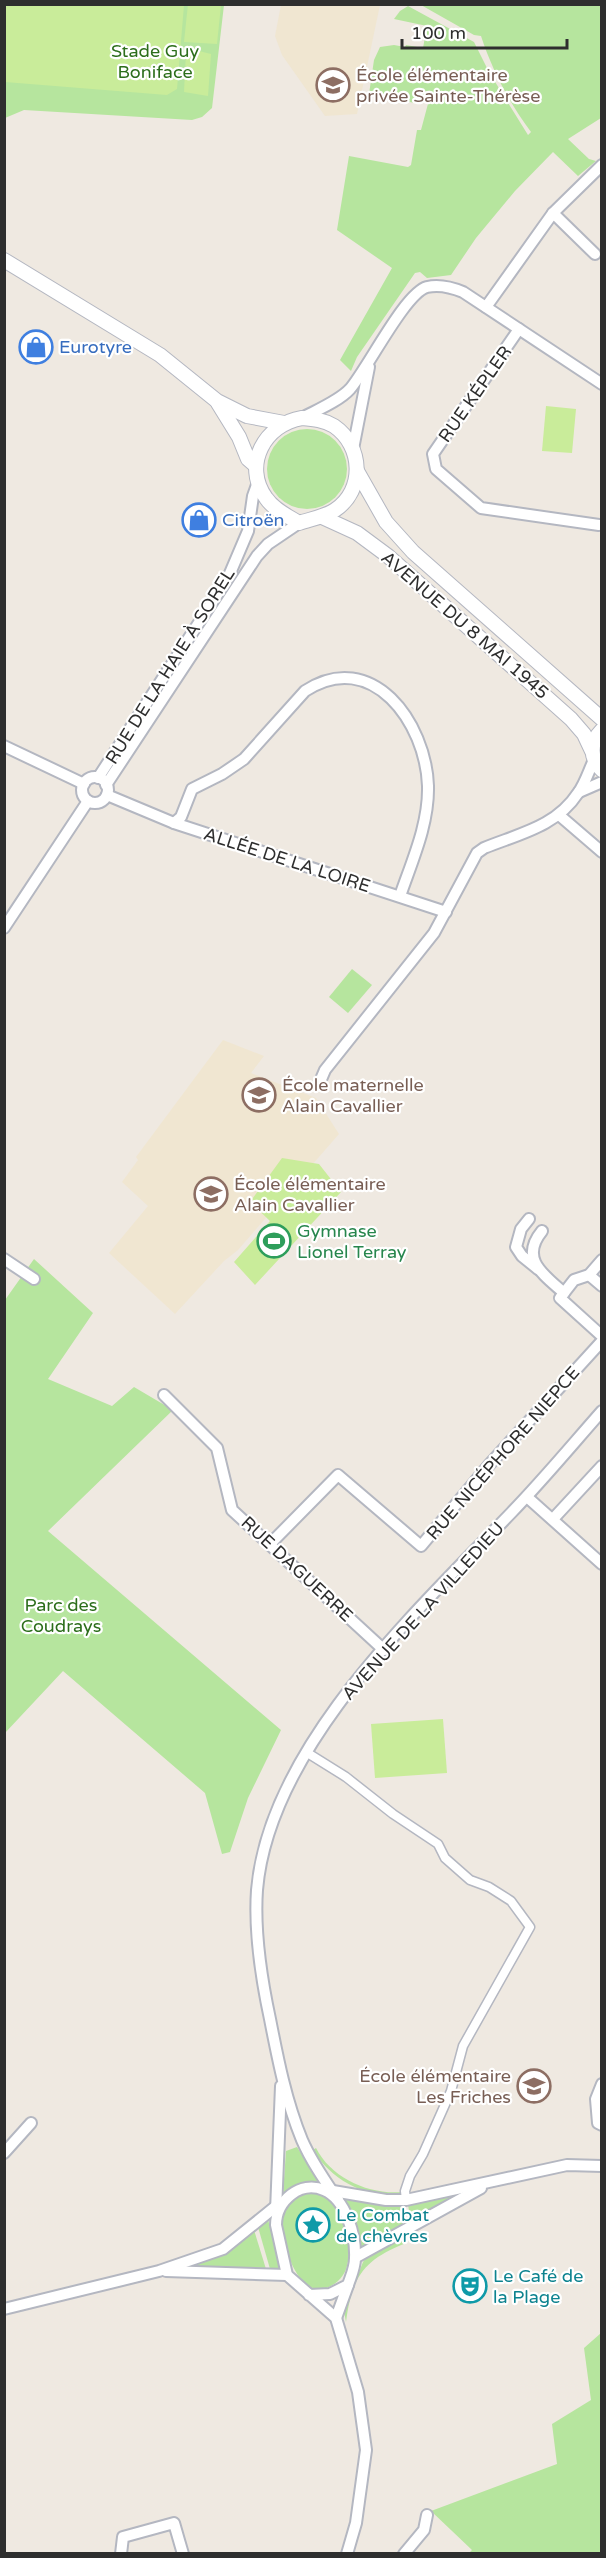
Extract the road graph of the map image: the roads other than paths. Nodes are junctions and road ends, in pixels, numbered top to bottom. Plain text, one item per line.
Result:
1 (602, 165) edge
2 (553, 213) junction
3 (595, 254) dead end
4 (4, 260) edge
5 (486, 307) junction
6 (519, 329) junction
7 (371, 360) junction
8 (602, 384) edge
9 (217, 401) junction
10 (302, 418) junction
11 (284, 423) junction
12 (353, 448) junction
13 (256, 466) junction
14 (357, 471) junction
15 (258, 482) junction
16 (322, 517) junction
17 (299, 523) junction
18 (599, 525) dead end
19 (602, 719) edge
20 (602, 730) edge
21 (4, 746) edge
22 (596, 760) edge
23 (602, 782) edge
24 (84, 784) junction
25 (104, 786) junction
26 (579, 792) junction
27 (88, 801) junction
28 (559, 815) junction
29 (174, 823) junction
30 (602, 852) edge
31 (400, 896) junction
32 (446, 912) junction
33 (4, 928) edge
34 (319, 1084) dead end
35 (529, 1220) dead end
36 (542, 1231) dead end
37 (4, 1259) edge
38 (602, 1260) edge
39 (538, 1270) junction
40 (589, 1275) junction
41 (34, 1279) dead end
42 (602, 1286) edge
43 (564, 1293) junction
44 (602, 1336) edge
45 (602, 1341) edge
46 (164, 1395) dead end
47 (602, 1411) edge
48 (602, 1466) edge
49 (527, 1497) junction
50 (553, 1520) junction
51 (271, 1543) junction
52 (602, 1564) edge
53 (384, 1650) junction
54 (306, 1752) junction
55 (281, 2076) junction
56 (602, 2084) edge
57 (32, 2123) dead end
58 (602, 2125) edge
59 (4, 2153) edge
60 (602, 2166) edge
61 (490, 2182) junction
62 (331, 2193) junction
63 (406, 2200) junction
64 (278, 2208) junction
65 (356, 2257) junction
66 (159, 2271) junction
67 (287, 2275) junction
68 (348, 2285) junction
69 (309, 2295) junction
70 (4, 2309) edge
71 (336, 2318) junction
72 (426, 2515) dead end
73 (121, 2553) edge
74 (183, 2553) edge
75 (347, 2553) edge
76 (404, 2553) edge

1 - 2 street
2 - 3 street
2 - 5 street
4 - 9 street
5 - 6 street
5 - 7 street
6 - 8 street
6 - 18 street, RUE KÉPLER
7 - 10 street
7 - 12 street
9 - 11 street
9 - 13 street
10 - 11 street
10 - 12 street
11 - 13 street
12 - 14 street
13 - 15 street
14 - 16 street
14 - 19 street, AVENUE DU 8 MAI 1945
15 - 17 street
15 - 25 street, RUE DE LA HAIE À SOREL
16 - 17 street
16 - 22 street, AVENUE DU 8 MAI 1945
17 - 25 street, RUE DE LA HAIE À SOREL
20 - 22 street
21 - 24 street
22 - 26 street
23 - 26 street
24 - 25 street
24 - 27 street
25 - 27 street
25 - 29 street, ALLÉE DE LA LOIRE
26 - 28 street
27 - 33 street
28 - 30 street
28 - 32 street
29 - 31 street, ALLÉE DE LA LOIRE
29 - 31 street
31 - 32 street, ALLÉE DE LA LOIRE
32 - 34 street
35 - 39 street
36 - 39 street
37 - 41 street
38 - 40 street
39 - 43 street
40 - 42 street
40 - 43 street
43 - 44 street
45 - 51 street, RUE NICÉPHORE NIEPCE
46 - 51 street, RUE DAGUERRE
47 - 49 street, AVENUE DE LA VILLEDIEU
48 - 50 street
49 - 50 street
49 - 53 street, AVENUE DE LA VILLEDIEU
50 - 52 street
51 - 53 street, RUE DAGUERRE
53 - 54 street, AVENUE DE LA VILLEDIEU
54 - 55 street, AVENUE DE LA VILLEDIEU
54 - 63 street
55 - 62 street, AVENUE DE LA VILLEDIEU
55 - 64 street, AVENUE DE LA VILLEDIEU
56 - 58 street
57 - 59 street
60 - 61 street
61 - 63 street
61 - 65 street
62 - 63 street
62 - 64 street
62 - 65 street
64 - 66 street
64 - 67 street
65 - 68 street
66 - 67 street
66 - 70 street
67 - 69 street
68 - 69 street
68 - 71 street
69 - 71 street
71 - 75 street
72 - 76 street
73 - 74 street

